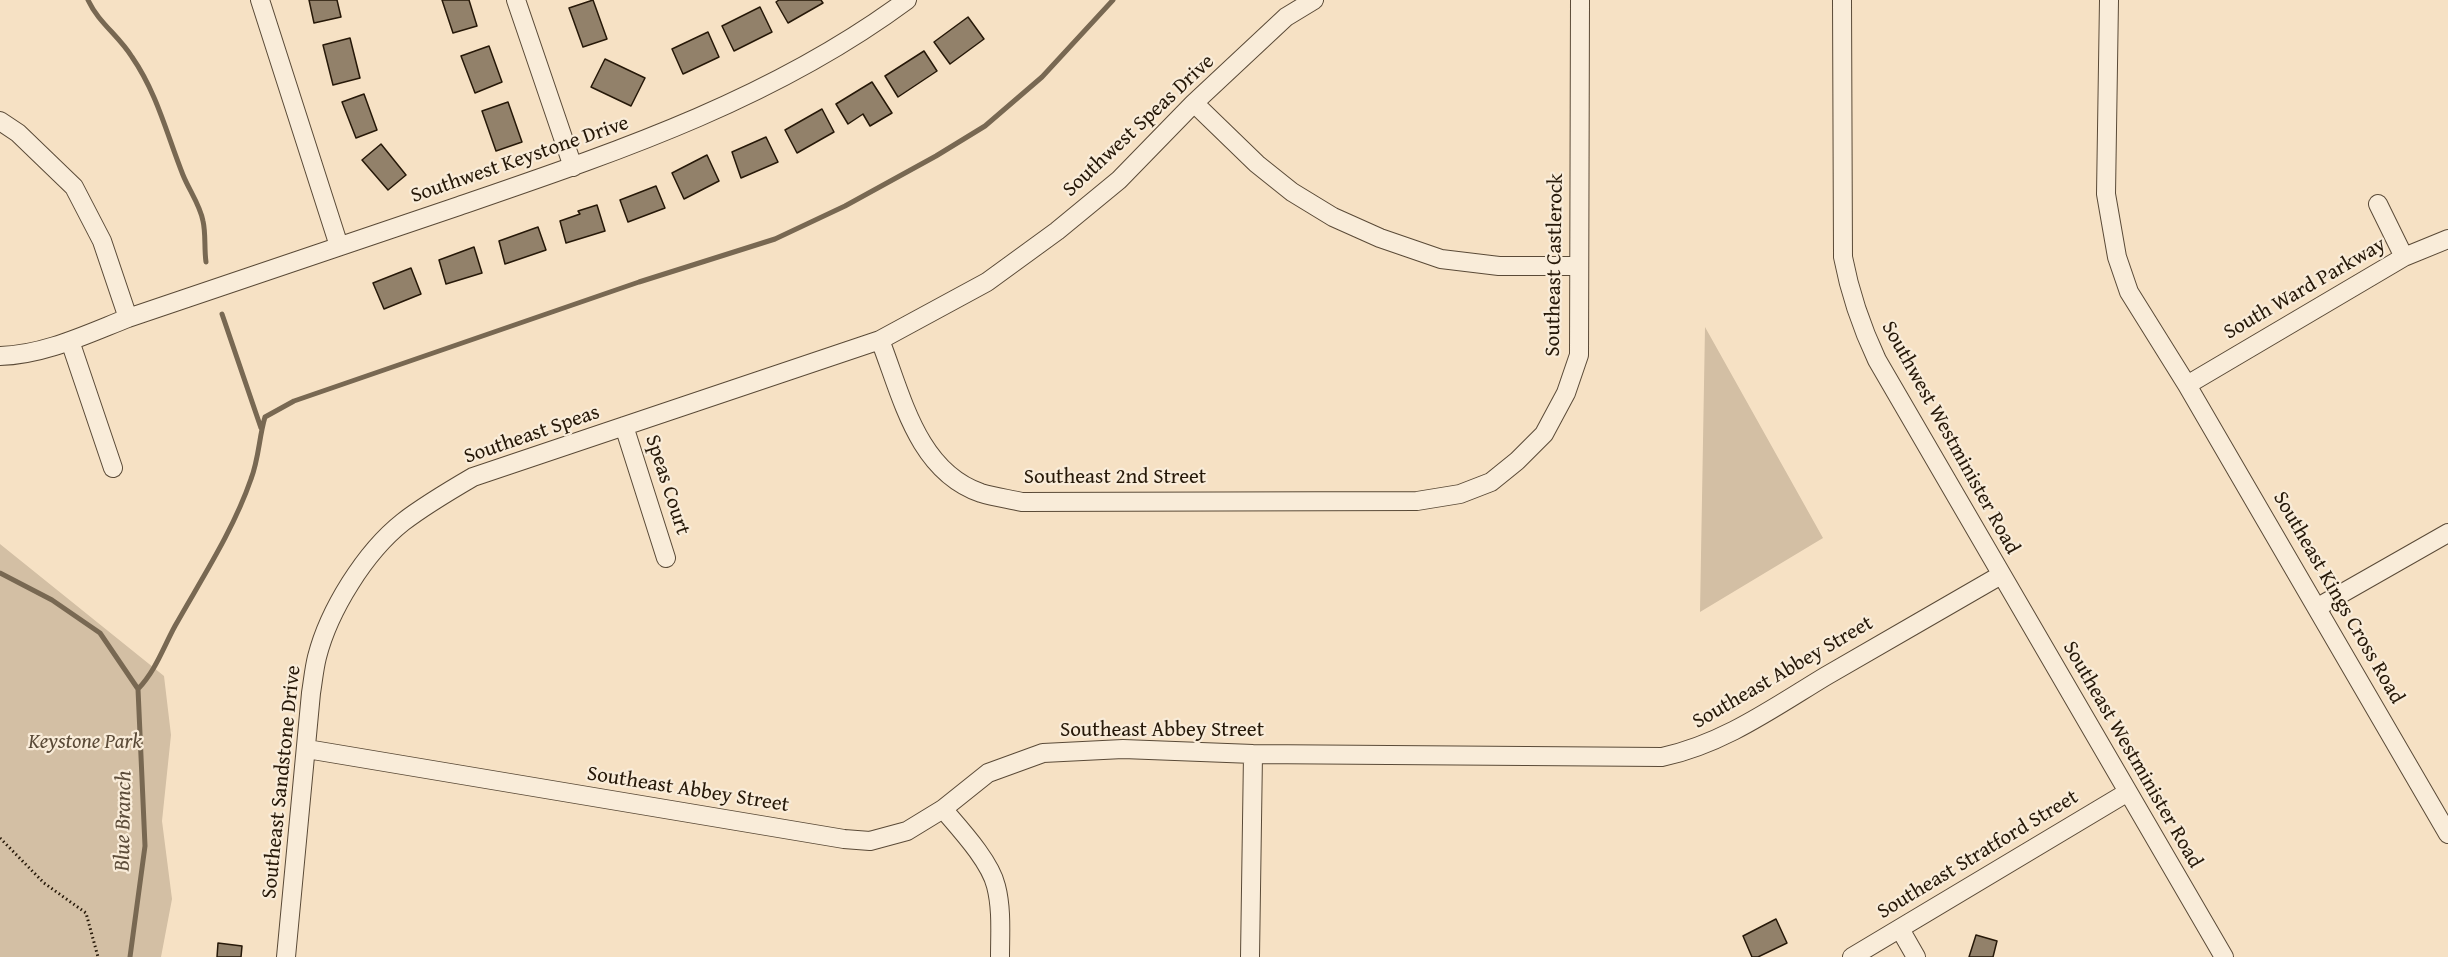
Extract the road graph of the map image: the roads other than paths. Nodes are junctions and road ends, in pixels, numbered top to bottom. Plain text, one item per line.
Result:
1 (260, 0) edge
2 (516, 0) edge
3 (907, 0) edge
4 (1314, 0) edge
5 (1580, 0) edge
6 (1842, 0) edge
7 (2109, 0) edge
8 (1194, 103) junction
9 (0, 121) edge
10 (573, 167) junction
11 (2378, 204) dead end
12 (2448, 239) edge
13 (339, 246) junction
14 (2404, 257) junction
15 (1579, 266) junction
16 (128, 318) junction
17 (880, 340) junction
18 (70, 341) junction
19 (0, 356) edge
20 (2187, 385) junction
21 (624, 426) junction
22 (113, 468) dead end
23 (1440, 498) joint
24 (2448, 533) edge
25 (666, 558) dead end
26 (2001, 575) junction
27 (351, 582) joint
28 (2318, 607) junction
29 (307, 749) junction
30 (1253, 754) junction
31 (2128, 792) junction
32 (943, 809) junction
33 (2448, 834) edge
34 (1900, 929) junction
35 (286, 957) edge
36 (1000, 957) edge
37 (1250, 957) edge
38 (1852, 957) edge
39 (1916, 957) edge
40 (2224, 957) edge

1 - 13 street
2 - 10 street
3 - 10 street, Southwest Keystone Drive
4 - 8 street, Southwest Speas Drive
5 - 15 street, Southeast Castlerock
6 - 26 street, Southwest Westminister Road
7 - 20 street, Southeast Kings Cross Road
8 - 15 street
8 - 17 street, Southwest Speas Drive
9 - 16 street
10 - 13 street, Southwest Keystone Drive
11 - 14 street
12 - 14 street, South Ward Parkway
13 - 16 street, Southwest Keystone Drive
14 - 20 street, South Ward Parkway
15 - 23 street, Southeast Castlerock
16 - 18 street, Southwest Keystone Drive
17 - 21 street, Southwest Speas Drive
17 - 23 street, Southeast 2nd Street
18 - 19 street, Southwest Keystone Drive
18 - 22 street
20 - 28 street, Southeast Kings Cross Road
21 - 25 street, Speas Court
21 - 27 street, Southeast Speas
24 - 28 street
26 - 30 street, Southeast Abbey Street
26 - 31 street, Southeast Westminister Road
27 - 29 street, Southeast Sandstone Drive
28 - 33 street, Southeast Kings Cross Road
29 - 32 street, Southeast Abbey Street
29 - 35 street, Southeast Sandstone Drive
30 - 32 street, Southeast Abbey Street
30 - 37 street
31 - 34 street, Southeast Stratford Street
31 - 40 street, Southeast Westminister Road
32 - 36 street
34 - 38 street, Southeast Stratford Street
34 - 39 street

